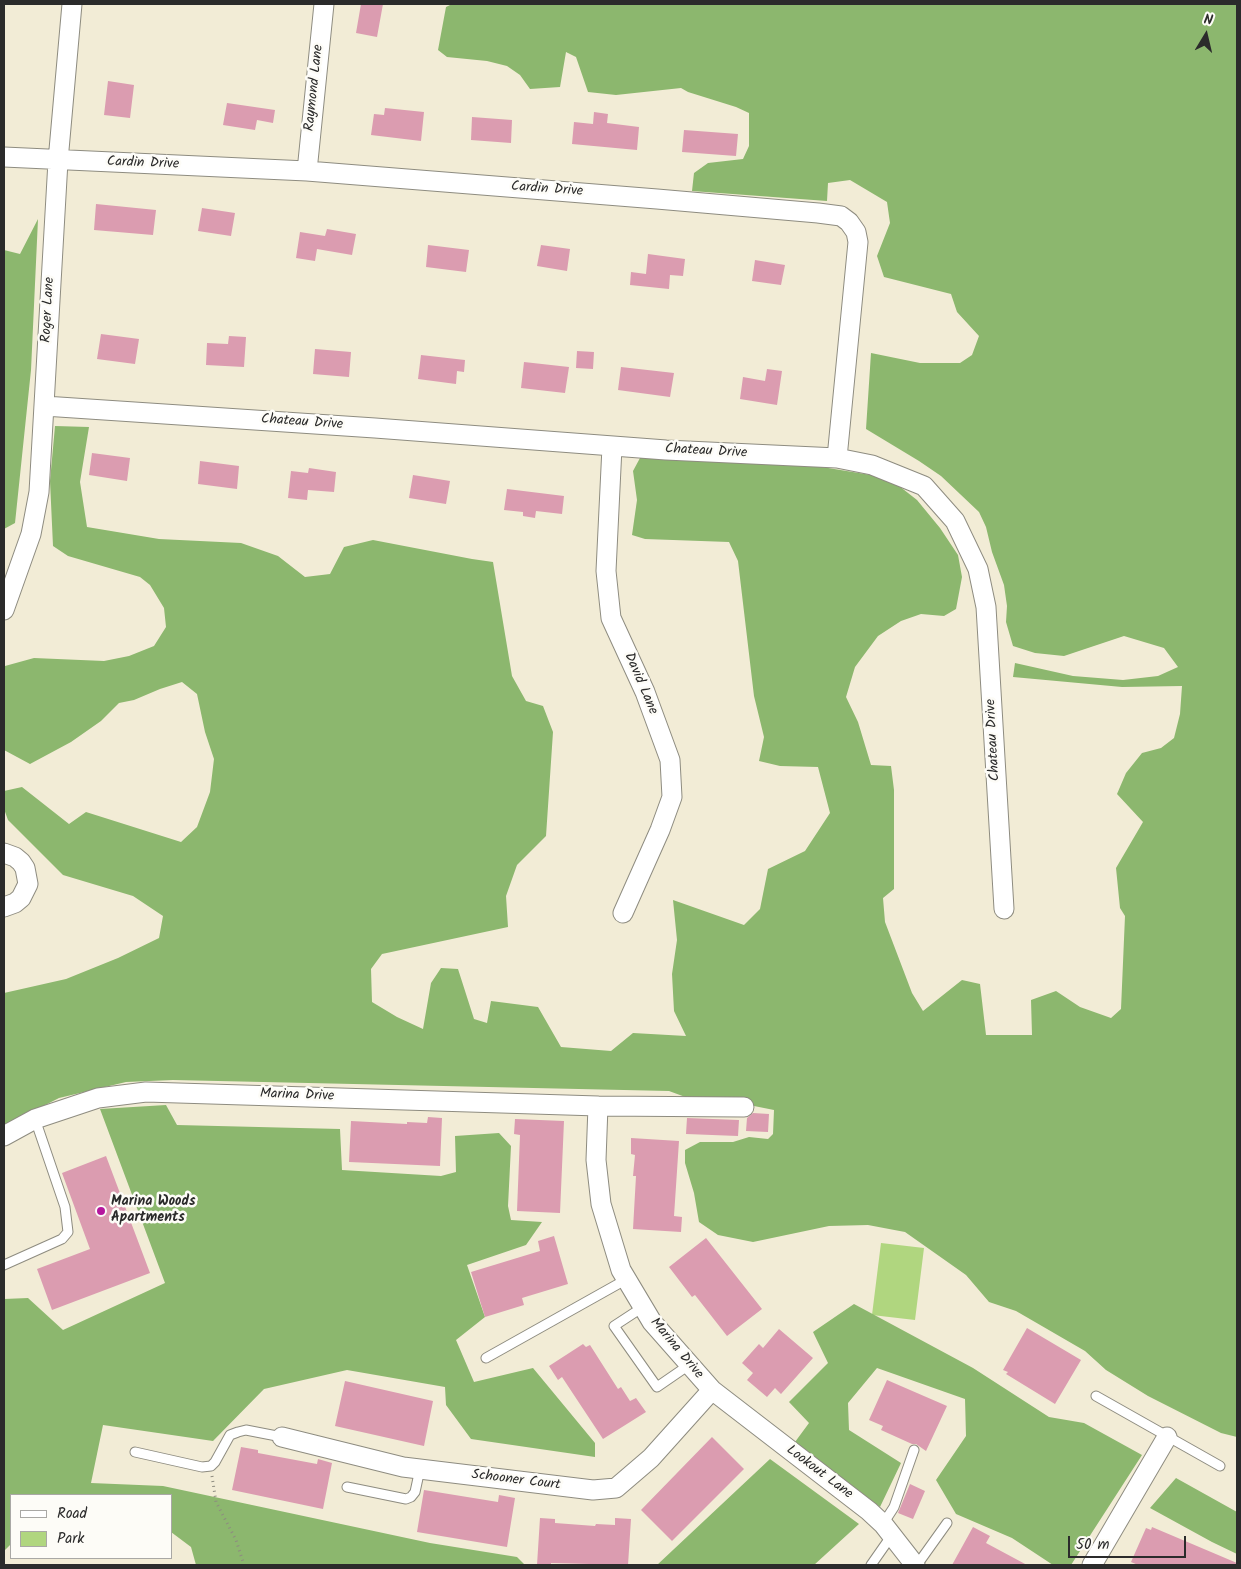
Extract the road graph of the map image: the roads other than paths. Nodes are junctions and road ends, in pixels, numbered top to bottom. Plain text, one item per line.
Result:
1 (72, 4) edge
2 (324, 4) edge
3 (4, 157) edge
4 (58, 161) junction
5 (307, 172) junction
6 (44, 406) junction
7 (612, 446) junction
8 (837, 458) junction
9 (4, 610) edge
10 (4, 853) edge
11 (4, 908) edge
12 (1004, 909) dead end
13 (623, 913) dead end
14 (598, 1106) junction
15 (744, 1107) dead end
16 (35, 1118) junction
17 (4, 1136) edge
18 (4, 1265) edge
19 (627, 1278) junction
20 (643, 1307) junction
21 (486, 1358) dead end
22 (689, 1365) junction
23 (712, 1390) junction
24 (1096, 1396) dead end
25 (1167, 1437) junction
26 (282, 1438) joint
27 (914, 1450) dead end
28 (135, 1452) dead end
29 (1220, 1466) dead end
30 (420, 1469) junction
31 (347, 1487) dead end
32 (947, 1523) dead end
33 (887, 1529) junction
34 (871, 1565) edge
35 (916, 1565) edge
36 (1092, 1565) edge

1 - 4 street, Roger Lane
2 - 5 street, Raymond Lane
3 - 4 street, Cardin Drive
4 - 5 street, Cardin Drive
4 - 6 street, Roger Lane
5 - 8 street, Cardin Drive
6 - 7 street, Chateau Drive
6 - 9 street, Roger Lane
7 - 8 street, Chateau Drive
7 - 13 street, David Lane
8 - 12 street, Chateau Drive
10 - 11 street
14 - 15 street, Marina Drive
14 - 16 street, Marina Drive
14 - 19 street, Marina Drive
16 - 17 street, Marina Drive
16 - 18 lane
19 - 20 street, Marina Drive
19 - 21 lane
20 - 22 street, Marina Drive
20 - 22 lane
22 - 23 street, Marina Drive
23 - 30 street, Schooner Court
23 - 33 street, Lookout Lane
24 - 25 lane
25 - 29 lane
25 - 36 street
26 - 28 lane
26 - 30 street, Schooner Court
27 - 33 lane
30 - 31 lane
32 - 35 lane
33 - 34 lane
33 - 35 street, Lookout Lane

